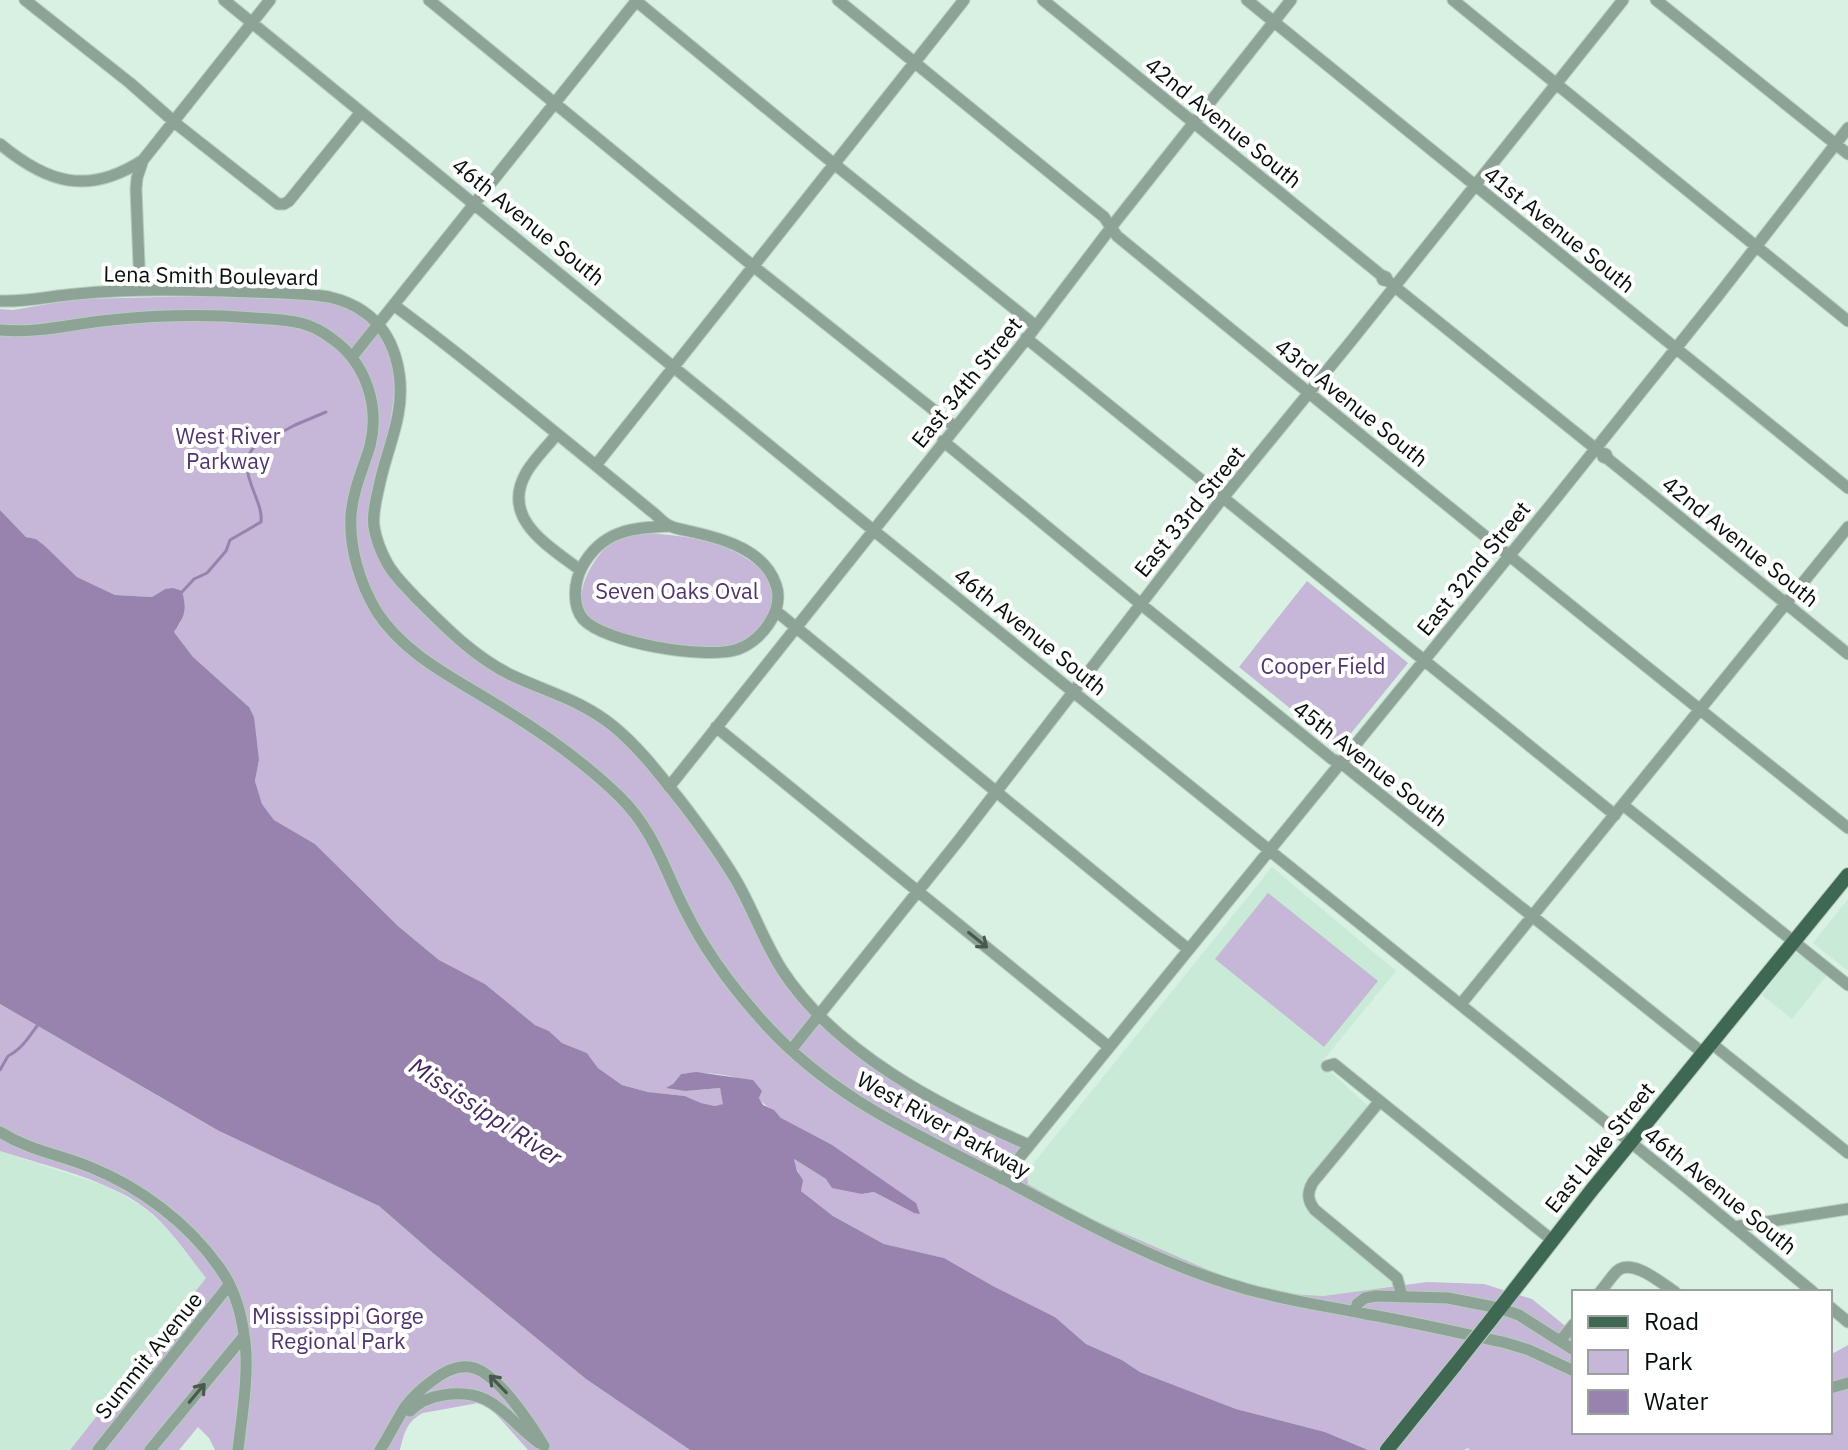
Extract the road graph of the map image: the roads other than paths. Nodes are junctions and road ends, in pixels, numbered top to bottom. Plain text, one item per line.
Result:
1 (25, 0) edge
2 (224, 0) edge
3 (270, 0) edge
4 (429, 0) edge
5 (636, 0) edge
6 (838, 0) edge
7 (964, 0) edge
8 (1043, 0) edge
9 (1247, 0) edge
10 (1291, 0) edge
11 (1453, 0) edge
12 (1623, 0) edge
13 (1656, 0) edge
14 (1274, 22) junction
15 (252, 23) junction
16 (915, 63) junction
17 (1556, 85) junction
18 (555, 103) junction
19 (361, 112) junction
20 (173, 121) junction
21 (1194, 124) junction
22 (1848, 128) edge
23 (0, 144) edge
24 (1835, 144) junction
25 (1848, 154) edge
26 (143, 160) junction
27 (835, 165) junction
28 (1476, 186) junction
29 (476, 204) junction
30 (1111, 229) junction
31 (1756, 246) junction
32 (753, 266) junction
33 (1388, 281) junction
34 (140, 290) junction
35 (0, 301) edge
36 (395, 306) junction
37 (1848, 321) edge
38 (380, 324) junction
39 (1036, 326) junction
40 (0, 330) edge
41 (1026, 338) junction
42 (1675, 349) junction
43 (352, 357) junction
44 (675, 366) junction
45 (1309, 393) junction
46 (955, 427) junction
47 (557, 434) junction
48 (943, 441) junction
49 (1602, 453) junction
50 (596, 465) junction
51 (1848, 488) edge
52 (1223, 498) junction
53 (670, 526) junction
54 (1848, 527) edge
55 (873, 530) junction
56 (1509, 557) junction
57 (580, 570) junction
58 (1785, 603) junction
59 (1141, 604) junction
60 (776, 611) junction
61 (796, 629) junction
62 (1848, 654) edge
63 (1424, 661) junction
64 (1074, 692) junction
65 (1700, 710) junction
66 (716, 727) junction
67 (1341, 763) junction
68 (669, 787) junction
69 (997, 791) junction
70 (1623, 805) junction
71 (1615, 815) junction
72 (1848, 828) edge
73 (1270, 849) junction
74 (1848, 875) edge
75 (918, 891) junction
76 (1532, 917) junction
77 (1794, 942) junction
78 (1188, 949) junction
79 (1848, 985) edge
80 (1461, 1004) junction
81 (818, 1015) junction
82 (1109, 1047) junction
83 (1707, 1048) junction
84 (791, 1050) junction
85 (1327, 1066) dead end
86 (1379, 1102) junction
87 (0, 1132) edge
88 (1631, 1142) junction
89 (1029, 1145) junction
90 (1848, 1153) edge
91 (1002, 1179) junction
92 (1848, 1209) edge
93 (1734, 1227) junction
94 (1552, 1240) junction
95 (229, 1285) junction
96 (1809, 1288) edge
97 (1602, 1290) edge
98 (1672, 1290) edge
99 (1402, 1296) junction
100 (1499, 1308) junction
101 (1832, 1309) edge
102 (1356, 1312) junction
103 (1848, 1322) edge
104 (1572, 1326) edge
105 (244, 1336) junction
106 (1560, 1341) junction
107 (1572, 1349) edge
108 (1572, 1370) edge
109 (395, 1426) junction
110 (546, 1448) edge
111 (98, 1450) edge
112 (150, 1450) edge
113 (238, 1450) edge
114 (380, 1450) edge
115 (1387, 1450) edge

1 - 20 street
2 - 15 street, 46th Avenue South
3 - 15 street
4 - 18 street
5 - 18 street
5 - 27 street
6 - 16 street, 43rd Avenue South
7 - 16 street
8 - 21 street, 42nd Avenue South
9 - 14 street, 41st Avenue South
10 - 14 street, East 34th Street
11 - 17 street
12 - 17 street, East 33rd Street
13 - 24 street
14 - 21 street, East 34th Street
14 - 28 street, 41st Avenue South
15 - 19 street, 46th Avenue South
15 - 20 street
16 - 27 street
16 - 30 street, 43rd Avenue South
17 - 28 street, East 33rd Street
17 - 31 street
18 - 29 street
18 - 32 street
19 - 20 street
19 - 29 street, 46th Avenue South
20 - 26 street
21 - 30 street, East 34th Street
21 - 33 street, 42nd Avenue South
22 - 24 street, East 32nd Street
23 - 26 street
24 - 25 street
24 - 31 street, East 32nd Street
26 - 34 street
27 - 32 street
27 - 39 street
28 - 33 street, East 33rd Street
28 - 42 street, 41st Avenue South
29 - 36 street
29 - 44 street, 46th Avenue South
30 - 39 street, East 34th Street
30 - 45 street, 43rd Avenue South
31 - 37 street
31 - 42 street, East 32nd Street
32 - 44 street
32 - 46 street
33 - 45 street, East 33rd Street
33 - 49 street, 42nd Avenue South
34 - 35 street, Lena Smith Boulevard
34 - 38 street, Lena Smith Boulevard
36 - 38 street
36 - 47 street
38 - 43 street
38 - 68 street
39 - 41 street, East 34th Street
40 - 43 street, West River Parkway
41 - 46 street, East 34th Street
41 - 52 street
42 - 49 street, East 32nd Street
42 - 51 street, 41st Avenue South
43 - 84 street, West River Parkway
44 - 50 street
44 - 55 street, 46th Avenue South
45 - 52 street, East 33rd Street
45 - 56 street, 43rd Avenue South
46 - 48 street, East 34th Street
47 - 50 street
47 - 57 street
48 - 55 street, East 34th Street
48 - 59 street, 45th Avenue South
49 - 56 street, East 32nd Street
49 - 58 street, 42nd Avenue South
50 - 53 street
52 - 59 street, East 33rd Street
52 - 63 street
53 - 57 street
53 - 60 street
54 - 58 street
55 - 61 street, East 34th Street
55 - 64 street, 46th Avenue South
56 - 63 street, East 32nd Street
56 - 65 street, 43rd Avenue South
57 - 60 street
58 - 62 street, 42nd Avenue South
58 - 65 street
59 - 64 street, East 33rd Street
59 - 67 street, 45th Avenue South
60 - 61 street
61 - 66 street, East 34th Street
61 - 69 street
63 - 67 street, East 32nd Street
63 - 71 street
64 - 69 street, East 33rd Street
64 - 73 street, 46th Avenue South
65 - 70 street
65 - 72 street, 43rd Avenue South
66 - 68 street, East 34th Street
66 - 75 street
67 - 73 street, East 32nd Street
67 - 76 street, 45th Avenue South
68 - 81 street
69 - 75 street, East 33rd Street
69 - 78 street
70 - 71 street
70 - 77 street
71 - 76 street
73 - 78 street, East 32nd Street
73 - 80 street, 46th Avenue South
74 - 77 main road, East Lake Street
75 - 81 street, East 33rd Street
75 -> 82 street
76 - 80 street
76 - 83 street, 45th Avenue South
77 - 79 street
77 - 83 main road, East Lake Street
78 - 82 street, East 32nd Street
80 - 88 street, 46th Avenue South
81 - 84 street, East 33rd Street
81 - 89 street
82 - 89 street, East 32nd Street
83 - 88 main road, East Lake Street
83 - 90 street, 45th Avenue South
84 - 91 street, West River Parkway
85 - 86 street
86 - 94 street
86 - 99 street
87 - 95 street
88 - 93 street, 46th Avenue South
88 - 94 main road, East Lake Street
89 - 91 street, East 32nd Street
91 - 102 street, West River Parkway
92 - 93 street
93 - 96 street, 46th Avenue South
94 - 100 main road, East Lake Street
95 - 105 street
95 - 111 street, Summit Avenue
97 - 98 street
99 - 100 street
99 - 102 street
100 - 106 street
100 - 115 main road, East Lake Street, bridge
101 - 103 street
102 - 108 street, West River Parkway
104 - 106 street
112 -> 105 street
105 - 113 street
106 - 107 street
109 - 110 street
110 -> 109 street
109 - 114 street

